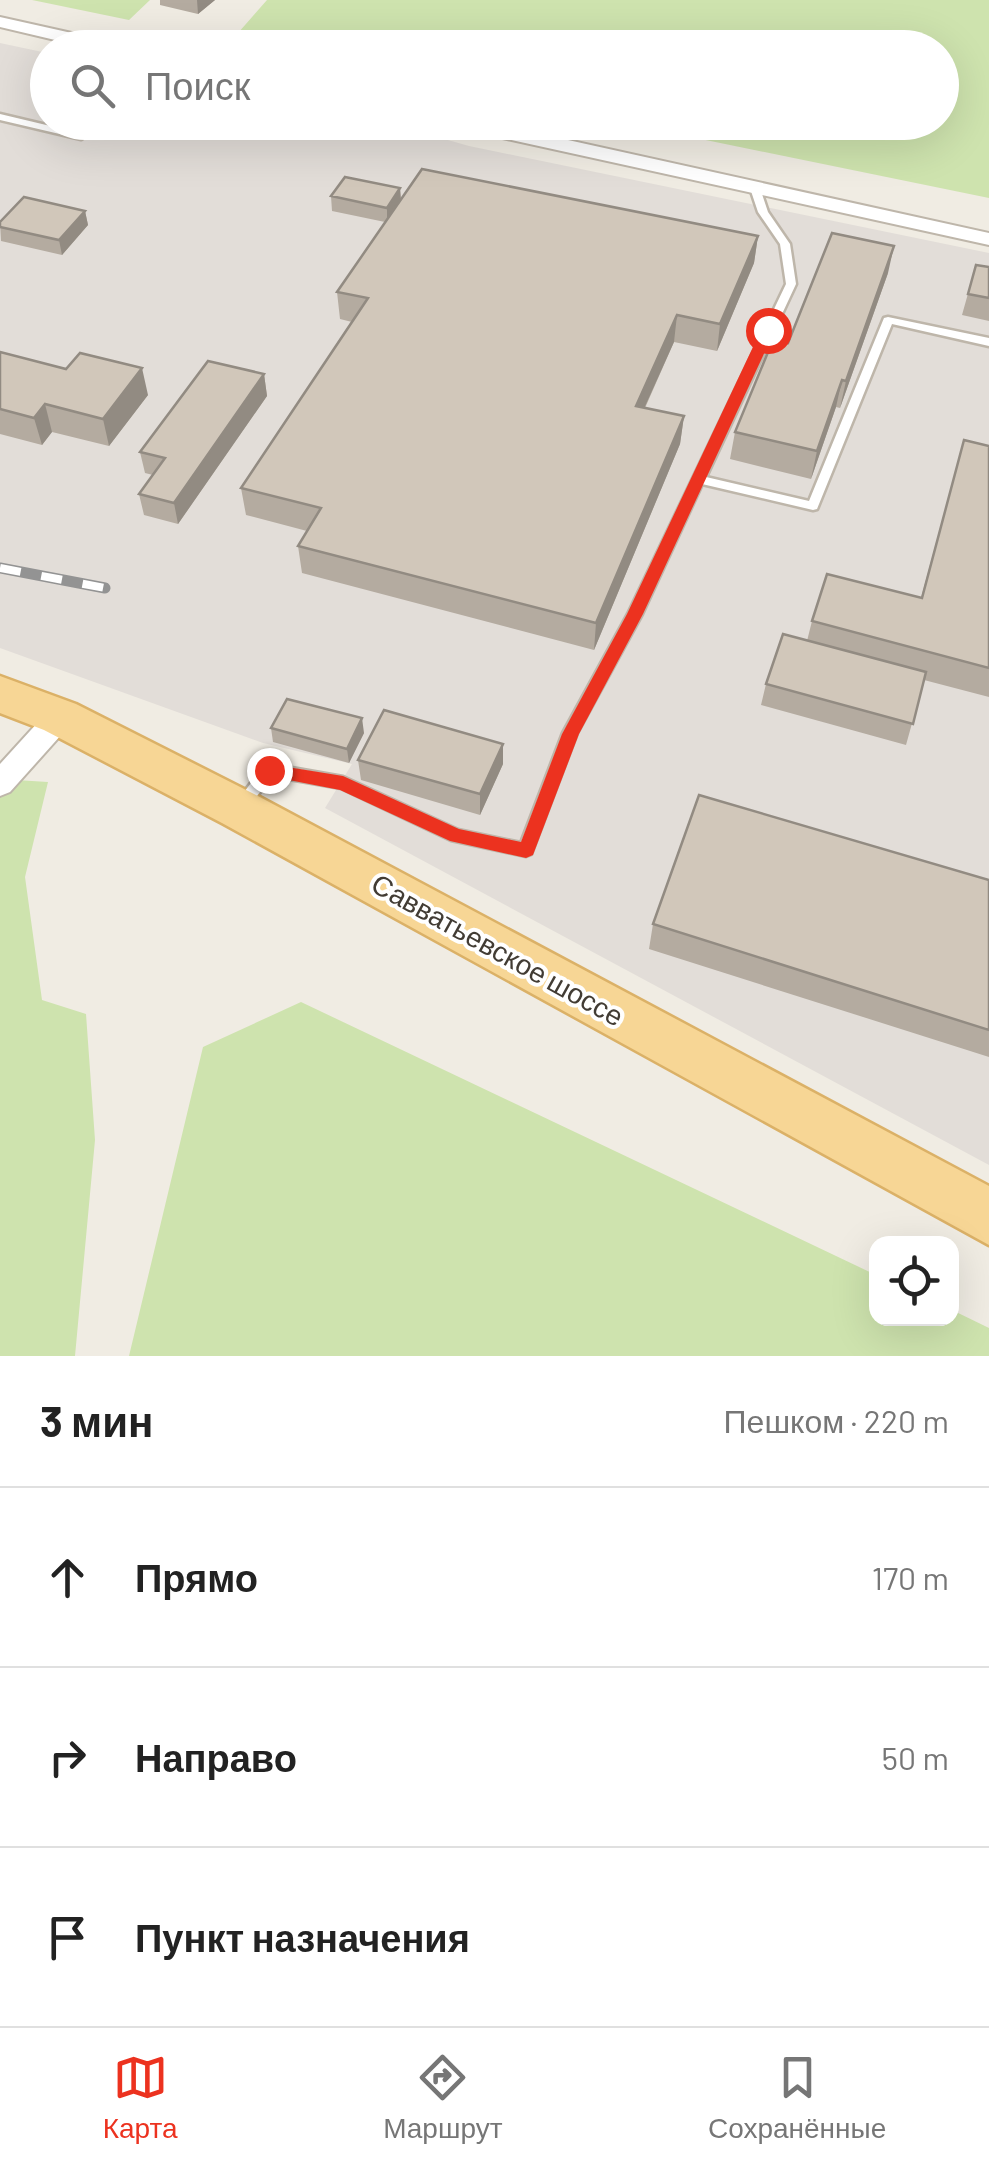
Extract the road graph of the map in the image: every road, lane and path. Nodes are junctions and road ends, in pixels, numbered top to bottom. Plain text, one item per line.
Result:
1 (0, 22) edge
2 (35, 30) edge
3 (0, 117) edge
4 (30, 124) edge
5 (539, 140) edge
6 (756, 188) junction
7 (989, 239) edge
8 (989, 342) edge
9 (698, 479) junction
10 (0, 694) edge
11 (60, 717) junction
12 (0, 784) edge
13 (240, 809) junction
14 (989, 1217) edge

1 - 2 street
3 - 4 lane
5 - 6 street
6 - 7 street
6 - 9 lane
8 - 9 lane
9 - 13 lane
10 - 11 main road, Савватьевское шоссе
11 - 12 street
11 - 13 main road, Савватьевское шоссе
13 - 14 main road, Савватьевское шоссе

